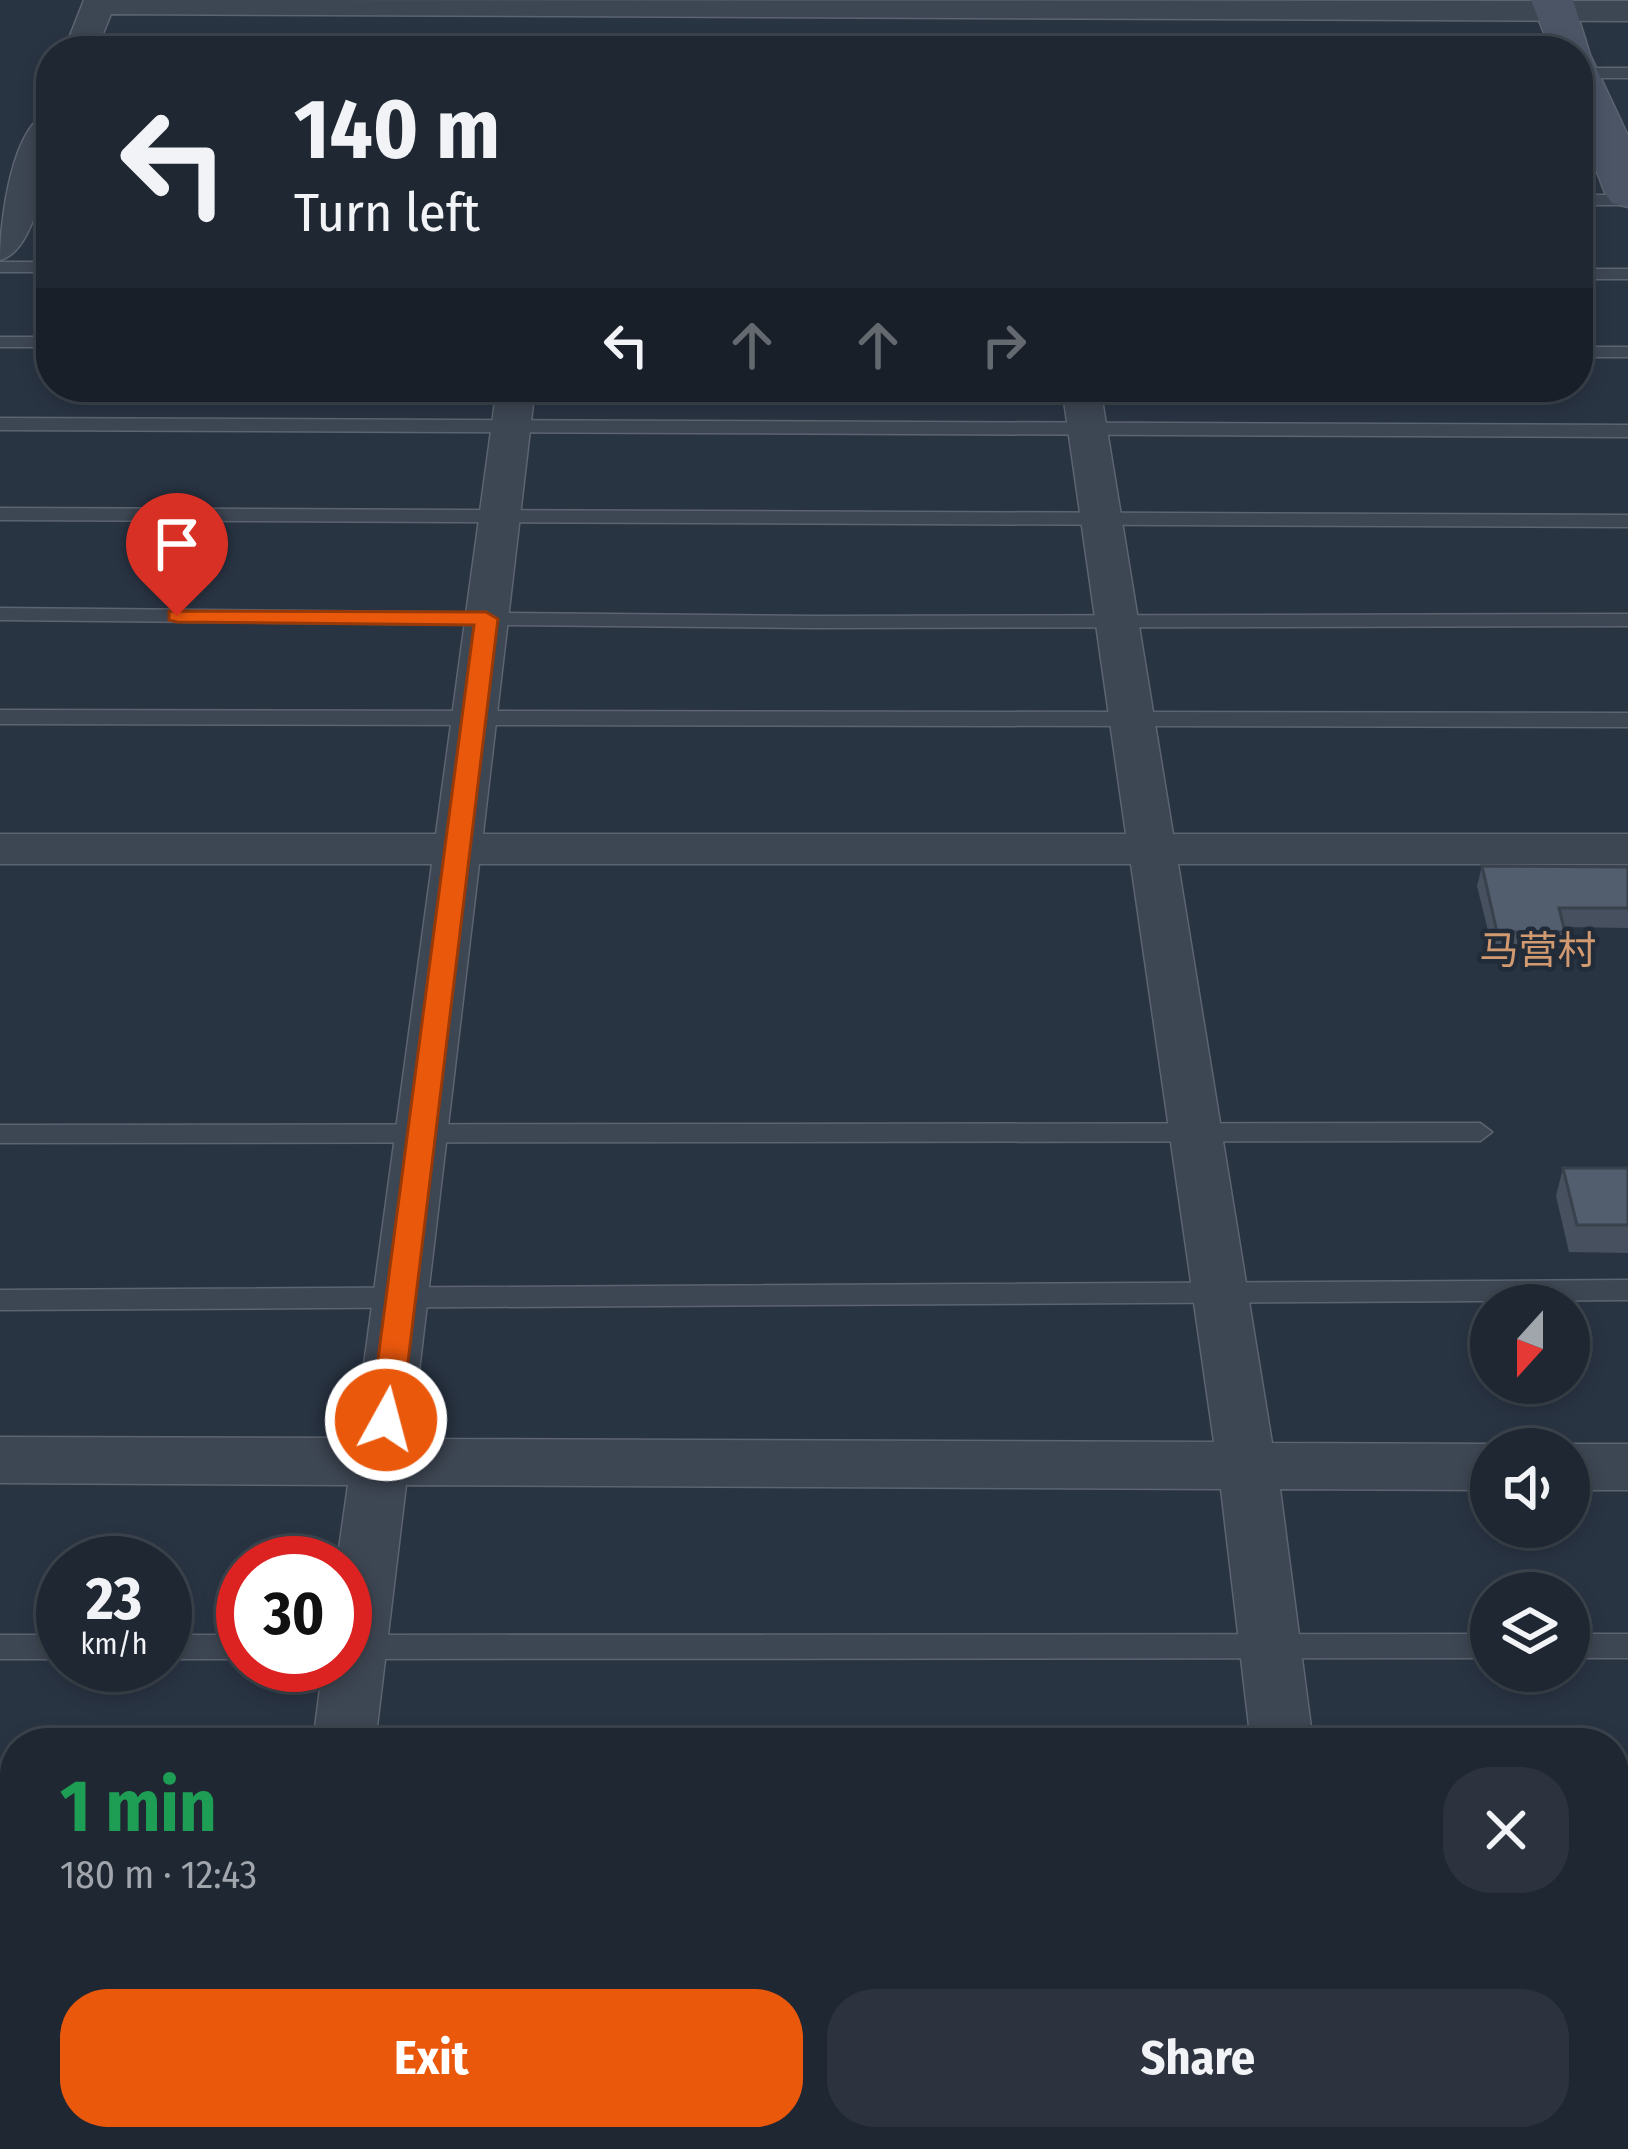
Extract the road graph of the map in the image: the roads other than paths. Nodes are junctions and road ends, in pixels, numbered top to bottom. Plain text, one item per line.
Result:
1 (99, 2) edge
2 (1044, 4) edge
3 (1554, 5) edge
4 (1628, 11) edge
5 (569, 12) edge
6 (86, 36) edge
7 (1047, 36) edge
8 (1566, 36) edge
9 (1593, 68) edge
10 (1628, 73) edge
11 (1604, 132) edge
12 (36, 193) edge
13 (1628, 196) edge
14 (1593, 199) edge
15 (0, 249) edge
16 (0, 267) edge
17 (36, 267) edge
18 (1593, 274) edge
19 (1628, 274) edge
20 (0, 342) edge
21 (36, 342) edge
22 (1593, 352) edge
23 (1628, 352) edge
24 (513, 407) edge
25 (1083, 409) edge
26 (0, 424) edge
27 (1628, 430) edge
28 (0, 514) edge
29 (499, 517) junction
30 (1099, 520) junction
31 (1628, 521) edge
32 (0, 614) edge
33 (486, 619) junction
34 (1628, 620) edge
35 (1115, 621) junction
36 (0, 717) edge
37 (474, 718) junction
38 (1130, 719) junction
39 (1628, 720) edge
40 (0, 849) edge
41 (458, 849) junction
42 (1150, 849) junction
43 (1628, 849) edge
44 (1195, 1132) junction
45 (1480, 1132) dead end
46 (422, 1133) junction
47 (0, 1134) edge
48 (1628, 1290) edge
49 (1220, 1292) junction
50 (401, 1297) junction
51 (0, 1300) edge
52 (0, 1460) edge
53 (380, 1461) junction
54 (1246, 1466) junction
55 (1470, 1467) edge
56 (1590, 1467) edge
57 (1628, 1467) edge
58 (368, 1536) edge
59 (1270, 1646) junction
60 (1470, 1646) edge
61 (1590, 1646) edge
62 (1628, 1646) edge
63 (0, 1647) edge
64 (36, 1647) edge
65 (372, 1647) edge
66 (348, 1692) edge
67 (345, 1728) edge
68 (1280, 1728) edge

1 - 5 street
1 - 6 street
2 - 3 street
2 - 5 street
2 - 7 street
3 - 4 street
3 - 8 street
9 - 10 lane
11 - 13 street
12 - 15 street
13 - 14 lane
16 - 17 lane
18 - 19 lane
20 - 21 lane
22 - 23 lane
24 - 25 lane
24 - 26 lane
24 - 29 street
25 - 27 lane
25 - 30 street
28 - 29 lane
29 - 30 lane
29 - 33 street
30 - 31 lane
30 - 35 street
32 - 33 lane
33 - 35 lane
33 - 37 street
34 - 35 lane
35 - 38 street
36 - 37 lane
37 - 38 lane
37 - 41 street
38 - 39 lane
38 - 42 street
40 - 41 street
41 - 42 street
41 - 46 street
42 - 43 street
42 - 44 street
44 - 45 lane
44 - 46 lane
44 - 49 street
46 - 47 lane
46 - 50 street
48 - 49 lane
49 - 50 lane
49 - 54 street
50 - 51 lane
50 - 53 street
52 - 53 street
53 - 54 street
53 - 58 street
54 - 55 street
54 - 59 street
56 - 57 street
59 - 60 lane
59 - 65 lane
59 - 68 street
61 - 62 lane
63 - 64 lane
66 - 67 street

